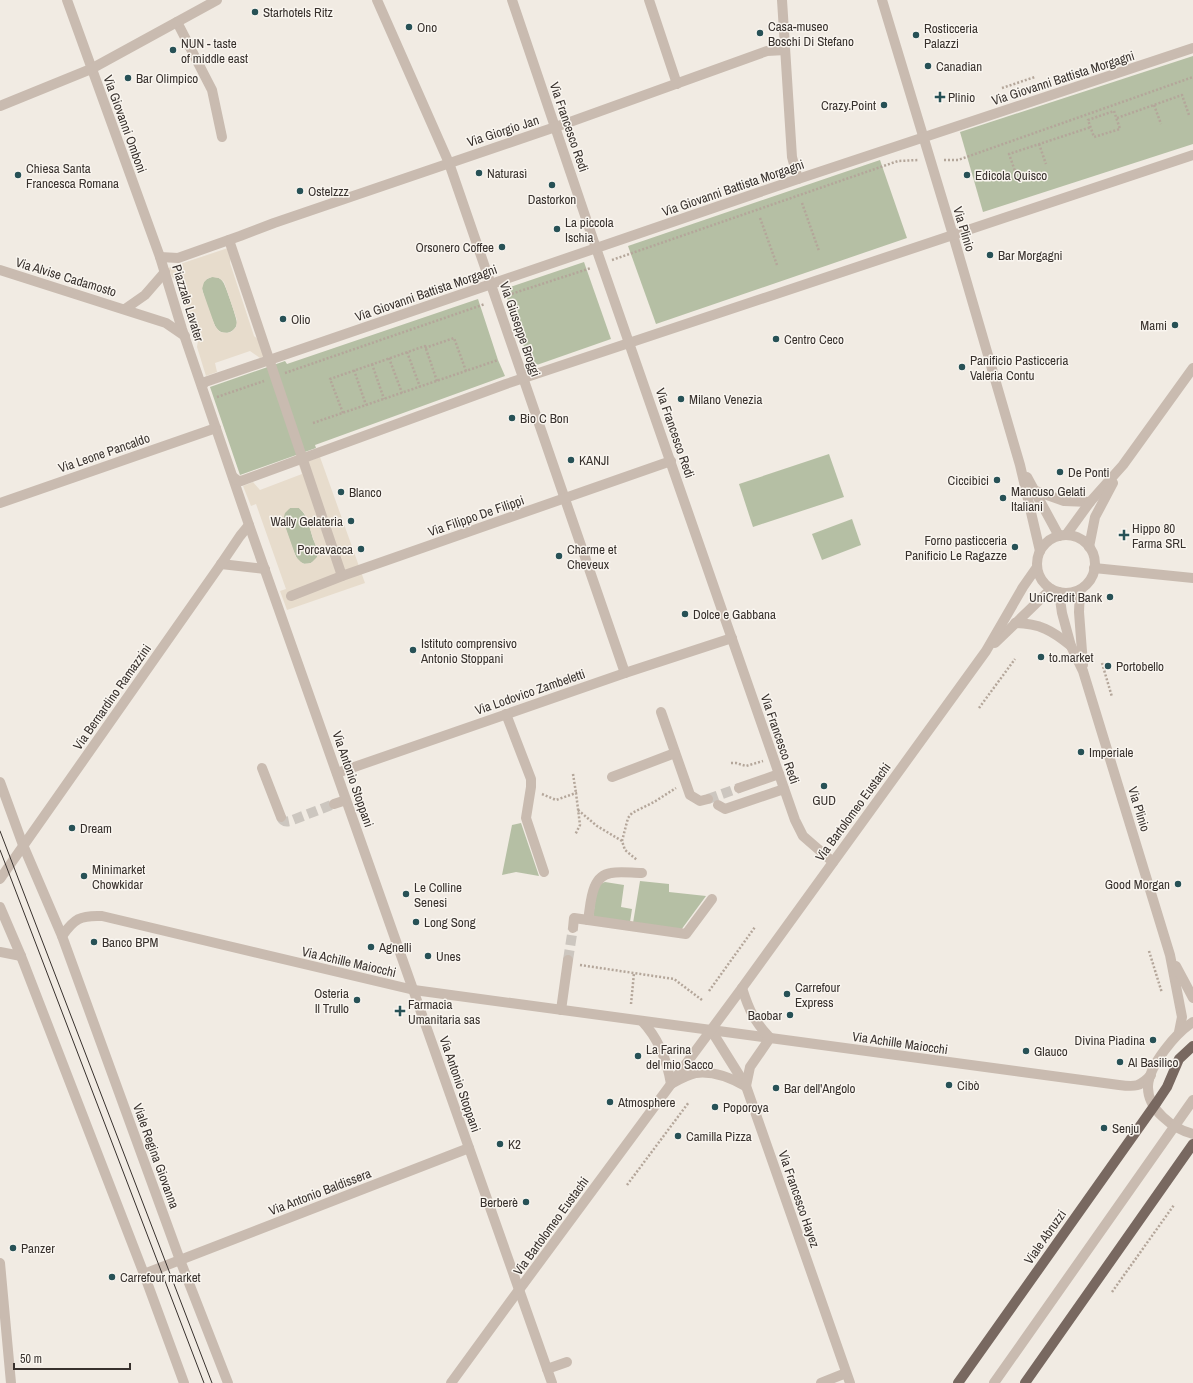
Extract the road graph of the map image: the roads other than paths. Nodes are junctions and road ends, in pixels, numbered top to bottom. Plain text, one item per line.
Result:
1 (67, 0) edge
2 (217, 0) edge
3 (377, 0) edge
4 (512, 0) edge
5 (650, 0) edge
6 (782, 0) edge
7 (882, 0) edge
8 (177, 22) junction
9 (1193, 48) edge
10 (785, 50) junction
11 (91, 69) junction
12 (677, 84) junction
13 (0, 106) edge
14 (555, 127) junction
15 (222, 136) dead end
16 (924, 138) junction
17 (1193, 155) edge
18 (449, 163) junction
19 (798, 179) junction
20 (953, 234) junction
21 (229, 240) junction
22 (596, 248) junction
23 (160, 257) junction
24 (0, 270) edge
25 (165, 272) junction
26 (491, 284) junction
27 (125, 309) junction
28 (185, 336) junction
29 (629, 342) junction
30 (269, 360) junction
31 (1193, 368) edge
32 (524, 379) junction
33 (202, 386) junction
34 (216, 428) junction
35 (301, 458) junction
36 (671, 461) junction
37 (1020, 465) junction
38 (1123, 465) junction
39 (233, 477) junction
40 (1033, 490) junction
41 (565, 499) junction
42 (1090, 502) junction
43 (0, 503) edge
44 (249, 525) junction
45 (1062, 536) junction
46 (1089, 547) junction
47 (1040, 551) junction
48 (221, 564) junction
49 (1037, 567) junction
50 (1094, 568) junction
51 (265, 569) junction
52 (342, 576) junction
53 (1193, 578) edge
54 (1055, 590) junction
55 (1080, 590) junction
56 (291, 596) dead end
57 (281, 613) joint
58 (1015, 623) junction
59 (732, 638) junction
60 (1072, 646) junction
61 (986, 651) junction
62 (1083, 671) junction
63 (625, 673) junction
64 (661, 712) dead end
65 (506, 714) junction
66 (675, 753) junction
67 (262, 768) dead end
68 (337, 773) junction
69 (779, 774) junction
70 (612, 777) dead end
71 (0, 782) edge
72 (739, 788) tunnel mouth
73 (784, 789) junction
74 (708, 799) tunnel mouth
75 (346, 800) junction
76 (334, 804) tunnel mouth
77 (718, 805) dead end
78 (281, 817) dead end
79 (23, 845) junction
80 (833, 862) junction
81 (544, 872) dead end
82 (640, 873) road end
83 (0, 879) edge
84 (712, 899) dead end
85 (0, 907) edge
86 (588, 920) junction
87 (573, 928) tunnel mouth
88 (62, 936) junction
89 (0, 952) edge
90 (1170, 955) junction
91 (21, 956) junction
92 (568, 962) tunnel mouth
93 (742, 988) junction
94 (414, 990) junction
95 (1193, 998) edge
96 (561, 1010) junction
97 (642, 1021) junction
98 (1193, 1022) edge
99 (711, 1030) junction
100 (1179, 1032) junction
101 (770, 1038) junction
102 (1193, 1046) edge
103 (1151, 1075) junction
104 (671, 1084) junction
105 (746, 1086) junction
106 (1193, 1100) edge
107 (1155, 1106) junction
108 (1174, 1126) junction
109 (1193, 1134) edge
110 (1193, 1144) edge
111 (469, 1148) junction
112 (180, 1260) junction
113 (0, 1263) edge
114 (144, 1274) junction
115 (519, 1291) junction
116 (567, 1362) dead end
117 (547, 1370) junction
118 (848, 1378) edge
119 (11, 1383) edge
120 (184, 1383) edge
121 (228, 1383) edge
122 (451, 1383) edge
123 (552, 1383) edge
124 (821, 1383) edge
125 (958, 1383) edge
126 (994, 1383) edge
127 (1025, 1383) edge

1 - 11 street, Via Giovanni Omboni
2 - 8 street
3 - 18 street, Via Giuseppe Broggi
4 - 14 street, Via Francesco Redi
5 - 12 street
6 - 10 street
7 - 16 street, Via Plinio
8 - 11 street
8 - 15 street
9 - 16 street, Via Giovanni Battista Morgagni
10 - 12 street, Via Giorgio Jan
10 - 19 street
11 - 13 street
11 - 23 street, Via Giovanni Omboni
12 - 14 street, Via Giorgio Jan
14 - 18 street, Via Giorgio Jan
14 - 22 street, Via Francesco Redi
16 - 19 street, Via Giovanni Battista Morgagni
16 - 20 street, Via Plinio
17 - 20 street
18 - 21 street, Via Giorgio Jan
18 - 26 street, Via Giuseppe Broggi
19 - 22 street, Via Giovanni Battista Morgagni
20 - 29 street
20 - 37 street, Via Plinio
21 - 23 street, Piazzale Lavater
21 - 30 street
22 - 26 street, Via Giovanni Battista Morgagni
22 - 29 street, Via Francesco Redi
23 - 25 street, Piazzale Lavater
24 - 27 street, Via Alvise Cadamosto
25 - 27 street, Via Alvise Cadamosto
25 - 28 street, Piazzale Lavater
26 - 30 street, Via Giovanni Battista Morgagni
26 - 32 street, Via Giuseppe Broggi
27 - 28 street, Via Alvise Cadamosto
28 - 33 street, Piazzale Lavater
29 - 32 street
29 - 36 street, Via Francesco Redi
30 - 33 street
30 - 35 street
31 - 38 street
32 - 35 street
32 - 41 street, Via Giuseppe Broggi
33 - 34 street, Piazzale Lavater
34 - 39 street, Piazzale Lavater
34 - 43 street, Via Leone Pancaldo
35 - 39 street
35 - 52 street
36 - 41 street, Via Filippo De Filippi
36 - 59 street, Via Francesco Redi
37 - 40 street, Via Plinio
37 - 47 street, Via Plinio
38 - 42 street
38 - 46 street
39 - 44 street, Piazzale Lavater
40 - 42 street
40 - 45 street, Via Plinio
41 - 52 street, Via Filippo De Filippi
41 - 63 street, Via Giuseppe Broggi
42 - 45 street
44 - 48 street, Via Bernardino Ramazzini
44 - 51 street, Piazzale Lavater
45 - 46 street
45 - 47 street
46 - 50 street
47 - 49 street, Via Bartolomeo Eustachi
48 - 51 street
48 - 79 street, Via Bernardino Ramazzini
49 - 54 street
49 - 61 street, Via Bartolomeo Eustachi
50 - 53 street
50 - 55 street
51 - 57 street, Piazzale Lavater
52 - 56 street, Via Filippo De Filippi
54 - 55 street
54 - 58 street, Via Bartolomeo Eustachi
54 - 60 street, Via Plinio
55 - 62 street, Via Plinio
57 - 68 street, Via Antonio Stoppani
58 - 60 street
58 - 61 street, Via Bartolomeo Eustachi
59 - 63 street, Via Lodovico Zambeletti
59 - 69 street, Via Francesco Redi
60 - 62 street, Via Plinio
61 - 80 street, Via Bartolomeo Eustachi
62 - 90 street, Via Plinio
63 - 65 street, Via Lodovico Zambeletti
64 - 66 street
65 - 68 street, Via Lodovico Zambeletti
65 - 81 street
66 - 70 street
66 - 74 street
67 - 78 street
68 - 75 street, Via Antonio Stoppani
69 - 72 street
69 - 73 street, Via Francesco Redi
71 - 79 street
73 - 77 street
73 - 80 street, Via Francesco Redi
75 - 76 street
75 - 94 street, Via Antonio Stoppani
79 - 83 street, Via Bernardino Ramazzini
79 - 88 street, Viale Regina Giovanna
80 - 93 street, Via Bartolomeo Eustachi
82 - 86 street
84 - 86 street
85 - 91 street
86 - 87 street
88 - 94 street, Via Achille Maiocchi
88 - 112 street, Viale Regina Giovanna
89 - 91 street
90 - 95 street, Via Plinio
90 - 100 street, Via Plinio
91 - 114 street
92 - 96 street
93 - 99 street, Via Bartolomeo Eustachi
93 - 101 street
94 - 96 street, Via Achille Maiocchi
94 - 111 street, Via Antonio Stoppani
96 - 97 street, Via Achille Maiocchi
97 - 99 street, Via Achille Maiocchi
97 - 104 street
98 - 100 street
99 - 101 street, Via Achille Maiocchi
99 - 104 street, Via Bartolomeo Eustachi
99 - 105 street, Via Francesco Hayez
100 - 103 street
101 - 103 street, Via Achille Maiocchi
101 - 105 street
102 - 107 main road, Viale Abruzzi
103 - 107 street
104 - 105 street, Via Bartolomeo Eustachi
104 - 115 street, Via Bartolomeo Eustachi
105 - 118 street, Via Francesco Hayez
106 - 108 street
107 - 108 street
107 - 125 main road, Viale Abruzzi
108 - 109 street
108 - 126 street
110 - 127 main road
111 - 112 street, Via Antonio Baldissera
111 - 115 street, Via Antonio Stoppani
112 - 114 street, Via Antonio Baldissera
112 - 121 street, Viale Regina Giovanna
113 - 119 street
114 - 120 street
115 - 117 street, Via Antonio Stoppani
115 - 122 street, Via Bartolomeo Eustachi
116 - 117 street
117 - 123 street, Via Antonio Stoppani
118 - 124 street

